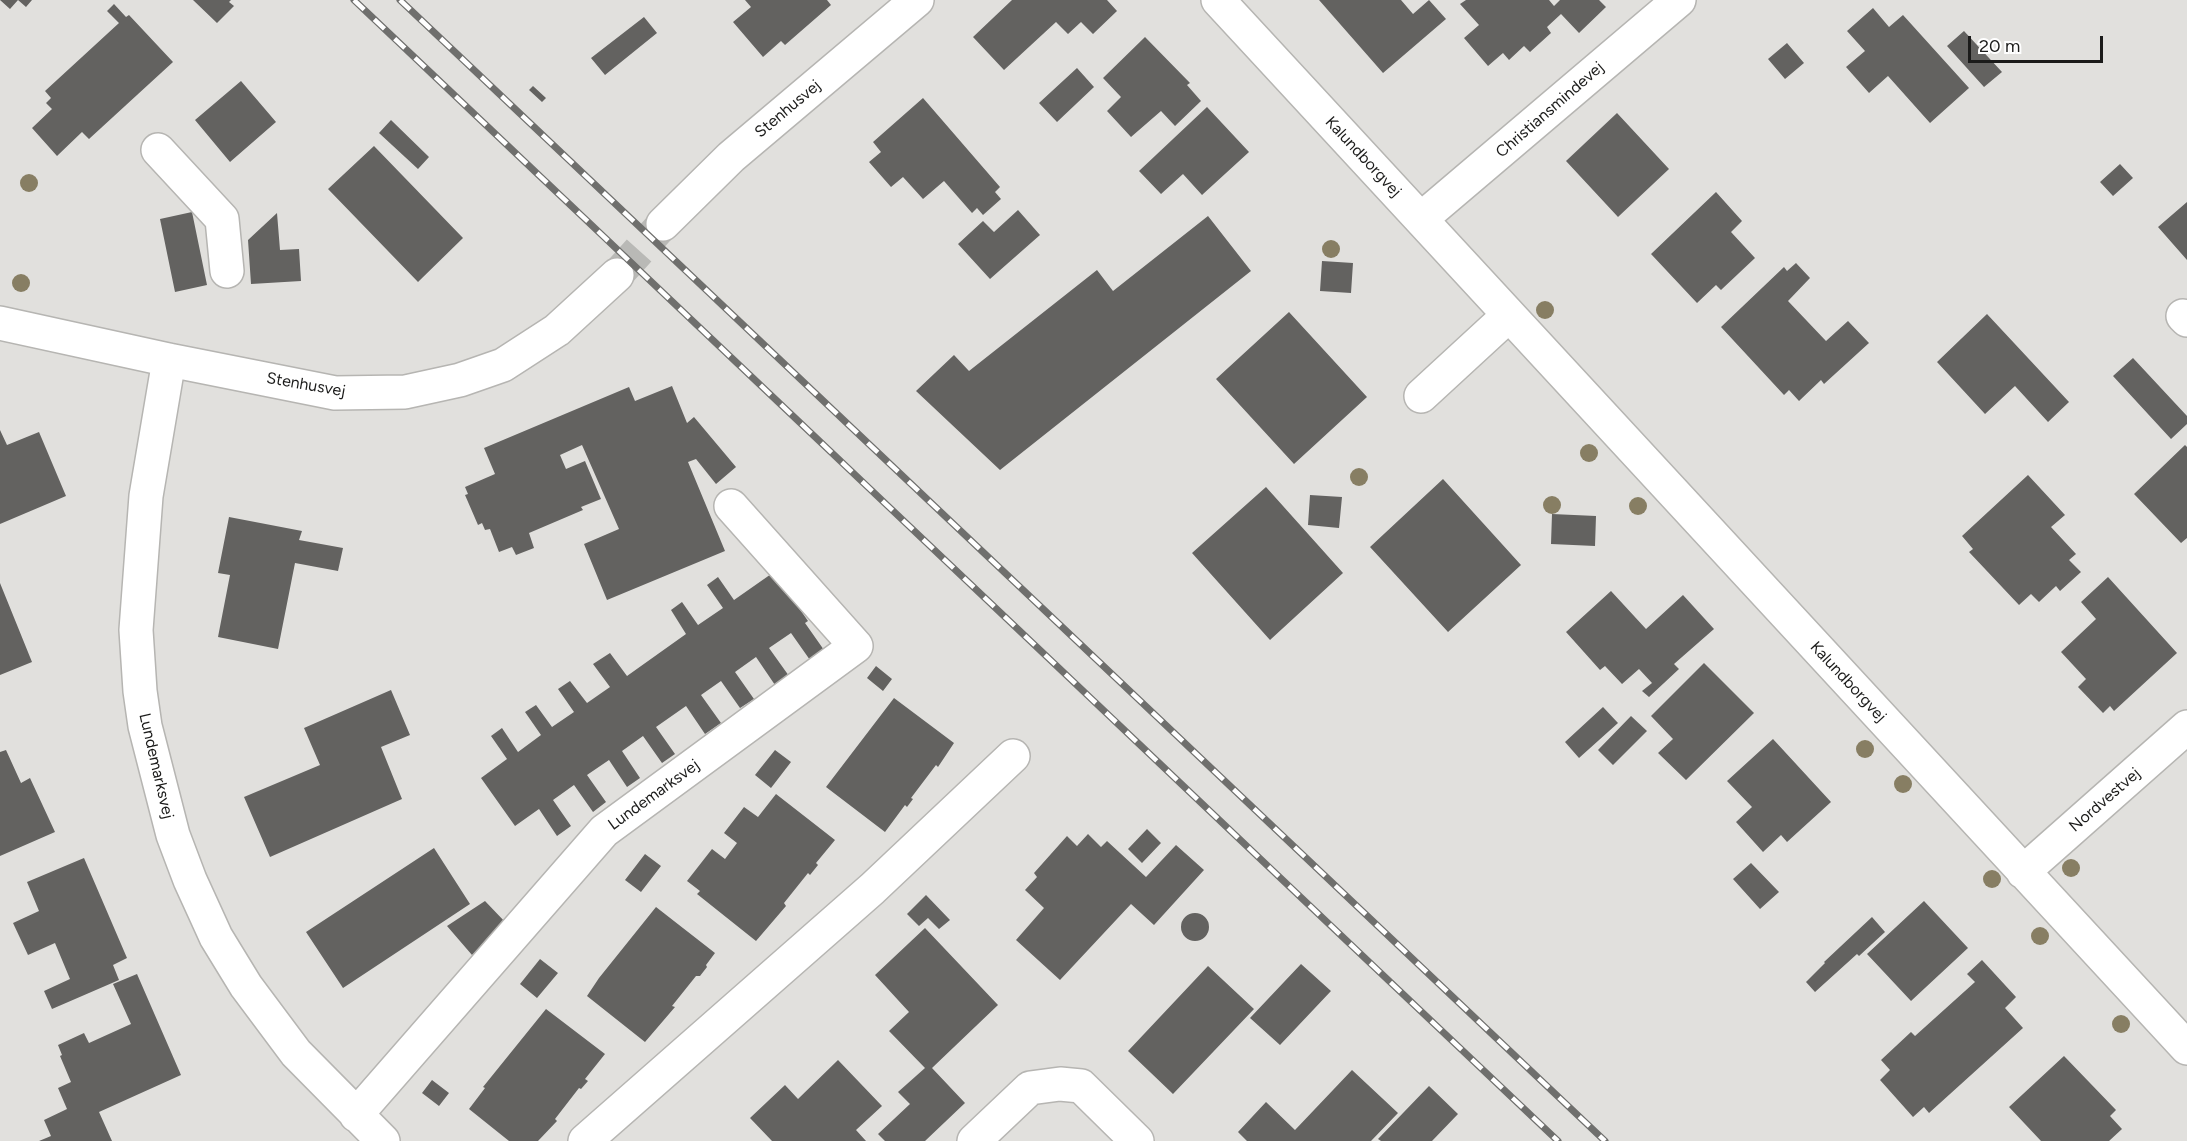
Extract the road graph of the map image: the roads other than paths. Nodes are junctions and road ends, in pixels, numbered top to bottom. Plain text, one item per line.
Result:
1 (917, 0) edge
2 (1218, 0) edge
3 (1679, 0) edge
4 (158, 150) dead end
5 (1422, 219) junction
6 (663, 224) tunnel mouth
7 (227, 271) dead end
8 (617, 275) tunnel mouth
9 (1509, 315) junction
10 (0, 323) edge
11 (169, 360) junction
12 (1421, 396) dead end
13 (731, 506) dead end
14 (2187, 727) edge
15 (1013, 756) dead end
16 (2023, 872) junction
17 (2187, 1048) edge
18 (356, 1115) junction
19 (383, 1141) edge
20 (585, 1141) edge
21 (974, 1141) edge
22 (1137, 1141) edge

1 - 6 street, Stenhusvej
2 - 5 street, Kalundborgvej
3 - 5 street, Christiansmindevej
4 - 7 street
5 - 9 street, Kalundborgvej
8 - 11 street, Stenhusvej
9 - 12 street
9 - 16 street, Kalundborgvej
10 - 11 street, Stenhusvej
11 - 18 street, Lundemarksvej
13 - 18 street, Lundemarksvej
14 - 16 street, Nordvestvej
15 - 20 street
16 - 17 street, Kalundborgvej
18 - 19 street, Lundemarksvej
21 - 22 street

